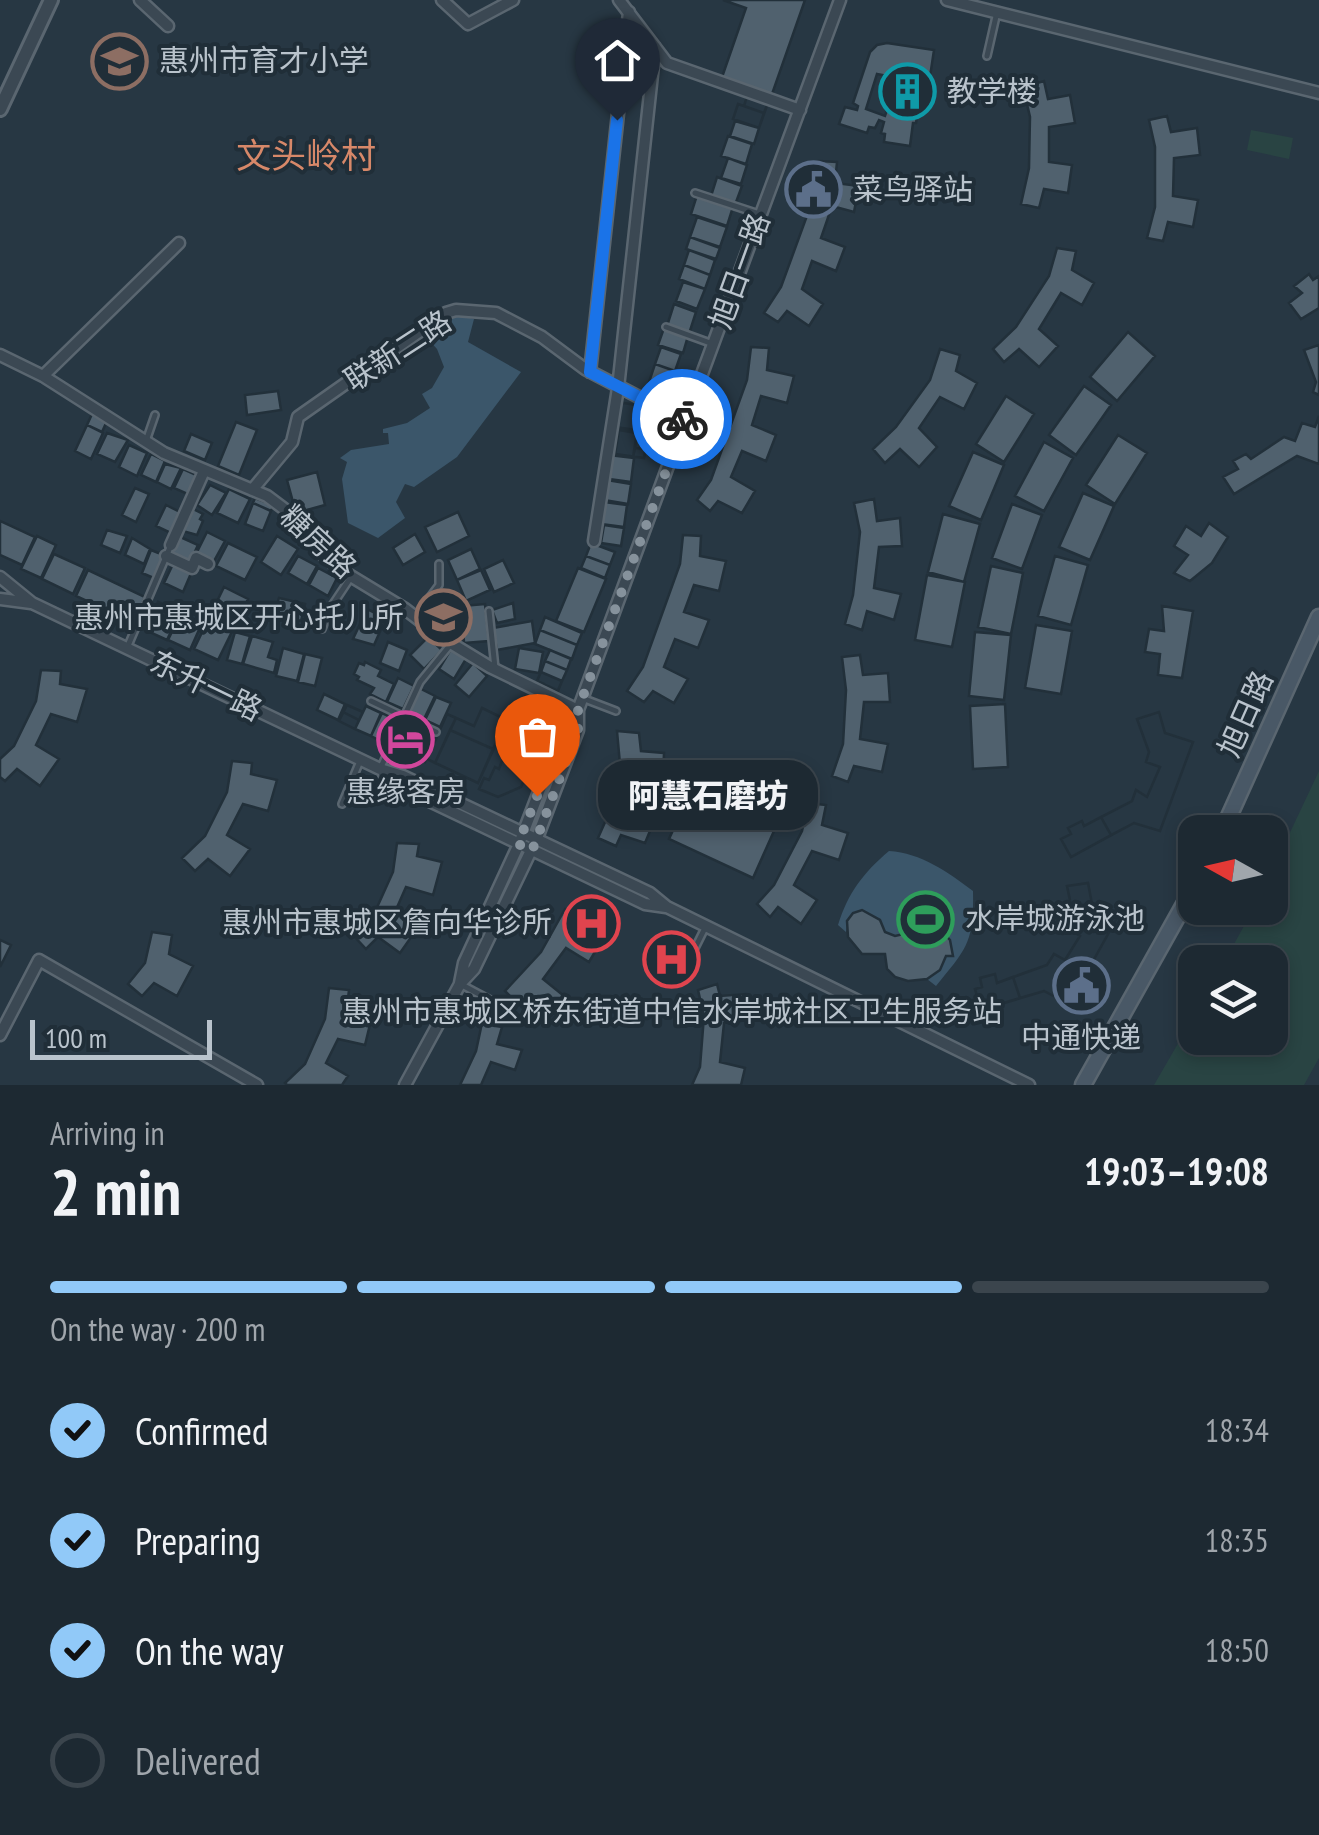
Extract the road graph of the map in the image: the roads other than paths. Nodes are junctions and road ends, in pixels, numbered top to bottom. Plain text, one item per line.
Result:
1 (51, 0) edge
2 (140, 0) edge
3 (442, 0) edge
4 (514, 0) edge
5 (619, 0) edge
6 (840, 0) edge
7 (947, 0) edge
8 (628, 12) junction
9 (997, 12) junction
10 (168, 26) dead end
11 (655, 46) junction
12 (987, 56) dead end
13 (1319, 93) edge
14 (0, 109) edge
15 (800, 110) junction
16 (695, 193) dead end
17 (761, 215) junction
18 (179, 243) dead end
19 (666, 327) dead end
20 (713, 344) junction
21 (0, 355) edge
22 (590, 372) junction
23 (43, 376) junction
24 (618, 388) junction
25 (155, 416) dead end
26 (685, 420) junction
27 (146, 442) junction
28 (204, 470) junction
29 (252, 490) junction
30 (594, 541) dead end
31 (168, 551) junction
32 (208, 564) dead end
33 (439, 564) dead end
34 (0, 577) edge
35 (351, 577) junction
36 (0, 599) edge
37 (32, 603) junction
38 (489, 611) dead end
39 (416, 616) junction
40 (1319, 617) edge
41 (322, 630) dead end
42 (451, 644) junction
43 (127, 648) junction
44 (496, 670) junction
45 (582, 698) junction
46 (371, 701) dead end
47 (578, 710) junction
48 (616, 711) dead end
49 (404, 716) junction
50 (436, 732) dead end
51 (360, 760) junction
52 (380, 770) junction
53 (342, 804) dead end
54 (1230, 815) edge
55 (524, 832) junction
56 (537, 838) junction
57 (518, 844) junction
58 (532, 851) junction
59 (666, 907) junction
60 (1178, 915) edge
61 (706, 926) junction
62 (688, 962) dead end
63 (460, 984) junction
64 (494, 1002) dead end
65 (0, 1036) edge
66 (257, 1085) edge
67 (405, 1085) edge
68 (1029, 1085) edge
69 (1082, 1085) edge

1 - 14 street
2 - 10 street
3 - 4 street
5 - 8 street
6 - 15 street, 旭日一路
7 - 9 street
8 - 11 street
8 - 22 street
9 - 12 lane
9 - 13 street
11 - 15 street
11 - 24 street
15 - 17 street, 旭日一路
16 - 17 lane
17 - 20 street, 旭日一路
18 - 23 street
19 - 20 lane
20 - 26 street, 旭日一路
21 - 23 street, 糖房路
22 - 24 street, 联新二路
22 - 29 street, 联新二路
23 - 27 street, 糖房路
24 - 26 street, 联新二路
24 - 30 street
25 - 27 lane
26 - 45 street, 旭日一路
27 - 28 street, 糖房路
28 - 29 street, 糖房路
28 - 31 street
29 - 35 street, 糖房路
31 - 32 street
31 - 43 lane
33 - 39 lane
34 - 37 street, 东升一路
35 - 39 street, 糖房路
35 - 41 lane
36 - 37 street, 东升一路
37 - 43 street, 东升一路
38 - 44 lane
39 - 42 street, 糖房路
40 - 54 main road, 旭日路
42 - 44 street, 糖房路
42 - 49 lane
43 - 51 street, 东升一路
44 - 47 street, 糖房路
45 - 47 street, 旭日一路
45 - 48 lane
46 - 49 lane
47 - 55 street, 旭日一路
47 - 56 street, 旭日一路
49 - 50 lane
49 - 52 lane
51 - 52 street, 东升一路
51 - 53 lane
52 - 55 street, 东升一路
52 - 57 street, 东升一路
55 - 56 street, 东升一路
55 - 57 street, 旭日一路
56 - 58 street, 旭日一路
56 - 59 street, 东升一路
57 - 58 street, 东升一路
57 - 63 street, 旭日一路
58 - 59 street, 东升一路
58 - 63 street, 旭日一路
59 - 61 street, 东升一路
60 - 69 main road
61 - 62 lane
61 - 68 street, 东升一路
63 - 64 lane
63 - 67 street, 旭日一路
65 - 66 street

